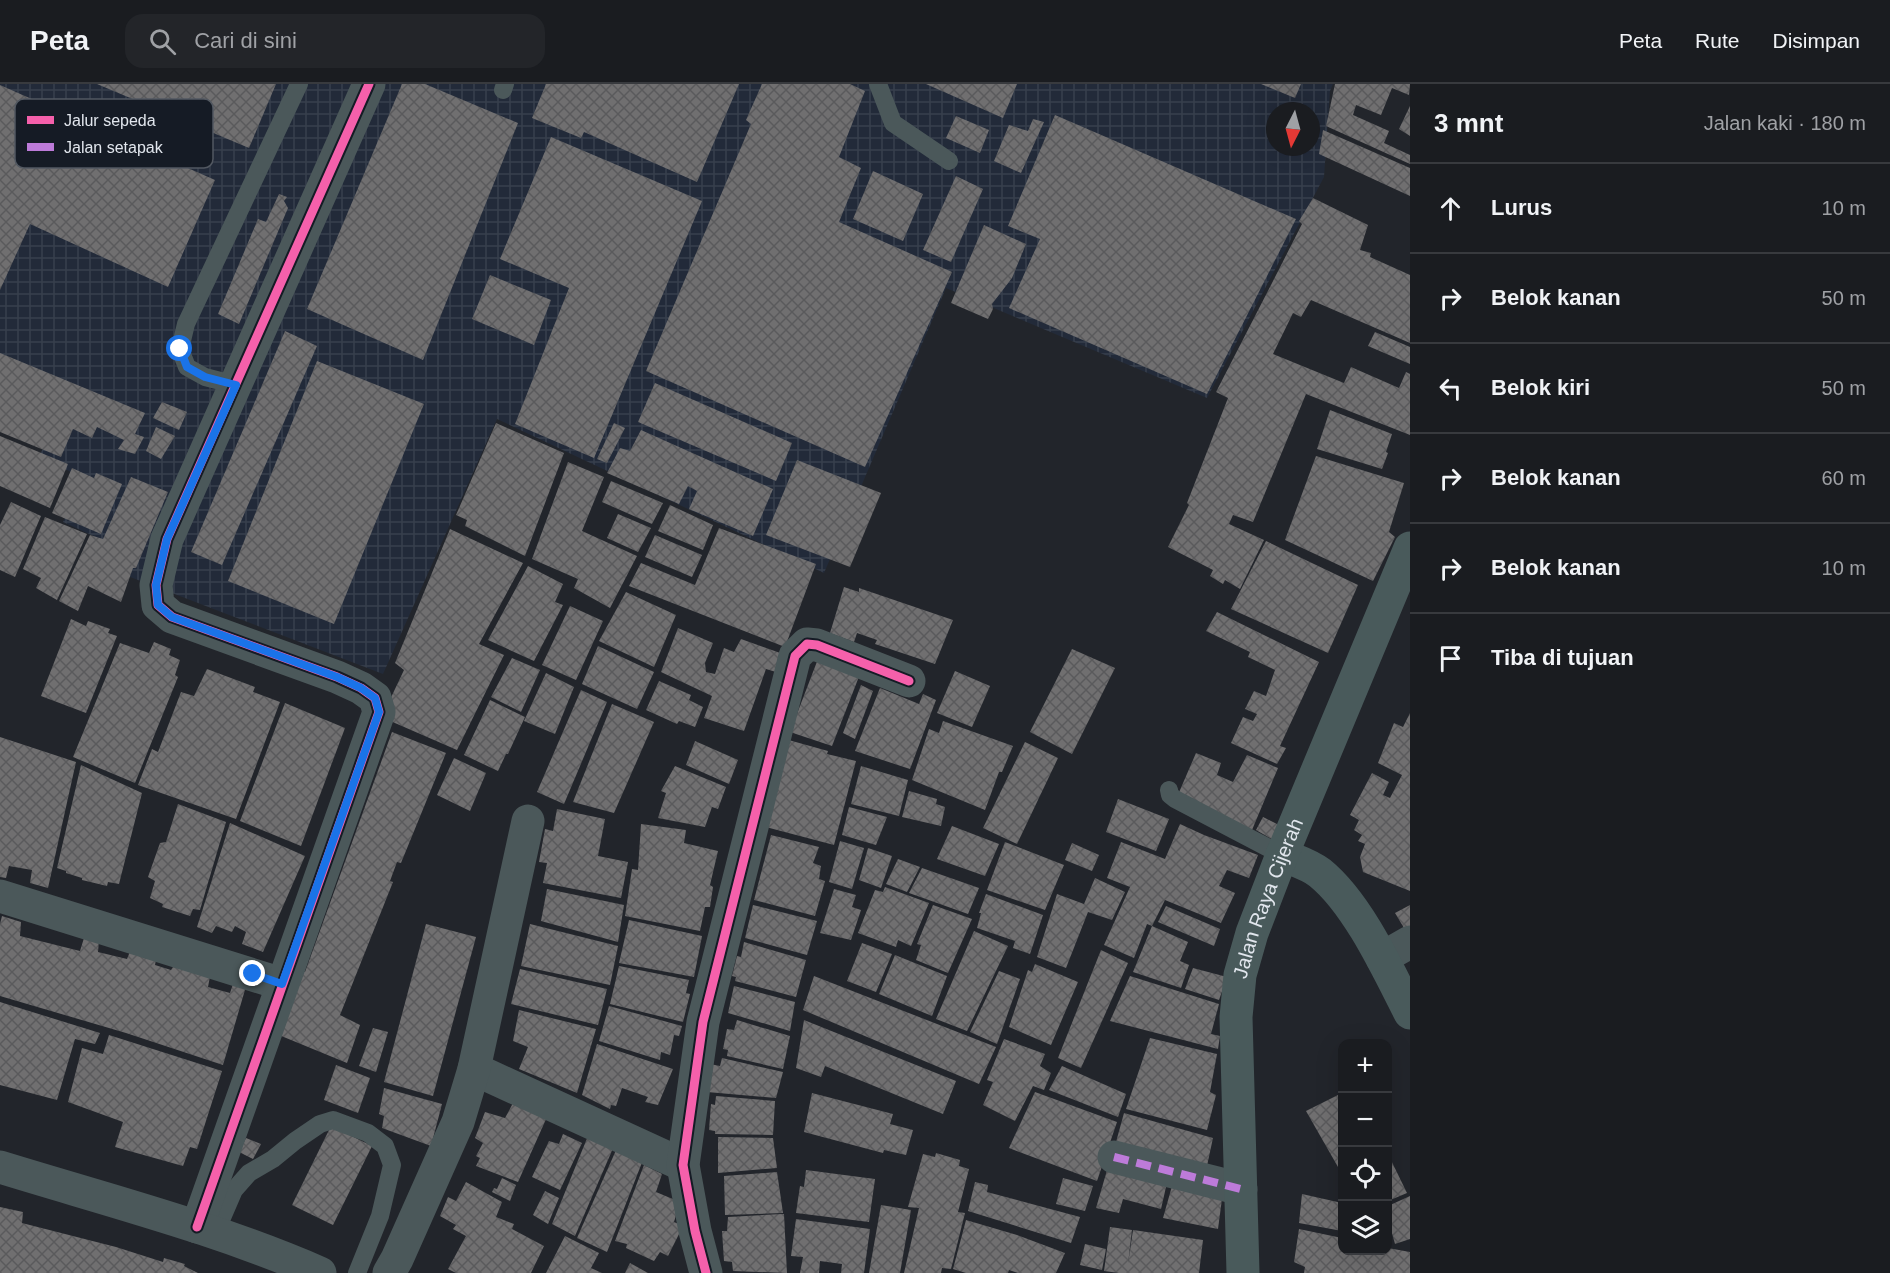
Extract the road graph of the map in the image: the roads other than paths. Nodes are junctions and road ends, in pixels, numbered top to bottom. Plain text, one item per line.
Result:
1 (299, 84) edge
2 (369, 84) edge
3 (878, 84) edge
4 (949, 161) dead end
5 (236, 385) junction
6 (1410, 548) edge
7 (909, 681) dead end
8 (1169, 790) dead end
9 (528, 821) dead end
10 (1282, 855) junction
11 (0, 896) edge
12 (1410, 942) edge
13 (1382, 958) junction
14 (282, 984) junction
15 (1410, 1013) edge
16 (474, 1069) junction
17 (1114, 1157) dead end
18 (683, 1166) junction
19 (0, 1167) edge
20 (1241, 1189) junction
21 (206, 1231) junction
22 (320, 1273) edge
23 (357, 1273) edge
24 (389, 1273) edge
25 (706, 1273) edge
26 (1243, 1273) edge

1 - 5 lane
2 - 5 street
3 - 4 lane
5 - 14 street
6 - 10 main road, Jalan Raya Cijerah
7 - 18 street
8 - 10 lane
9 - 16 street
10 - 13 main road
10 - 20 main road, Jalan Raya Cijerah
11 - 14 street
12 - 13 street
13 - 15 main road
14 - 21 street
16 - 18 street
16 - 24 street
17 - 20 street
18 - 25 street
19 - 21 street
20 - 26 main road, Jalan Raya Cijerah
21 - 22 street
21 - 23 lane

